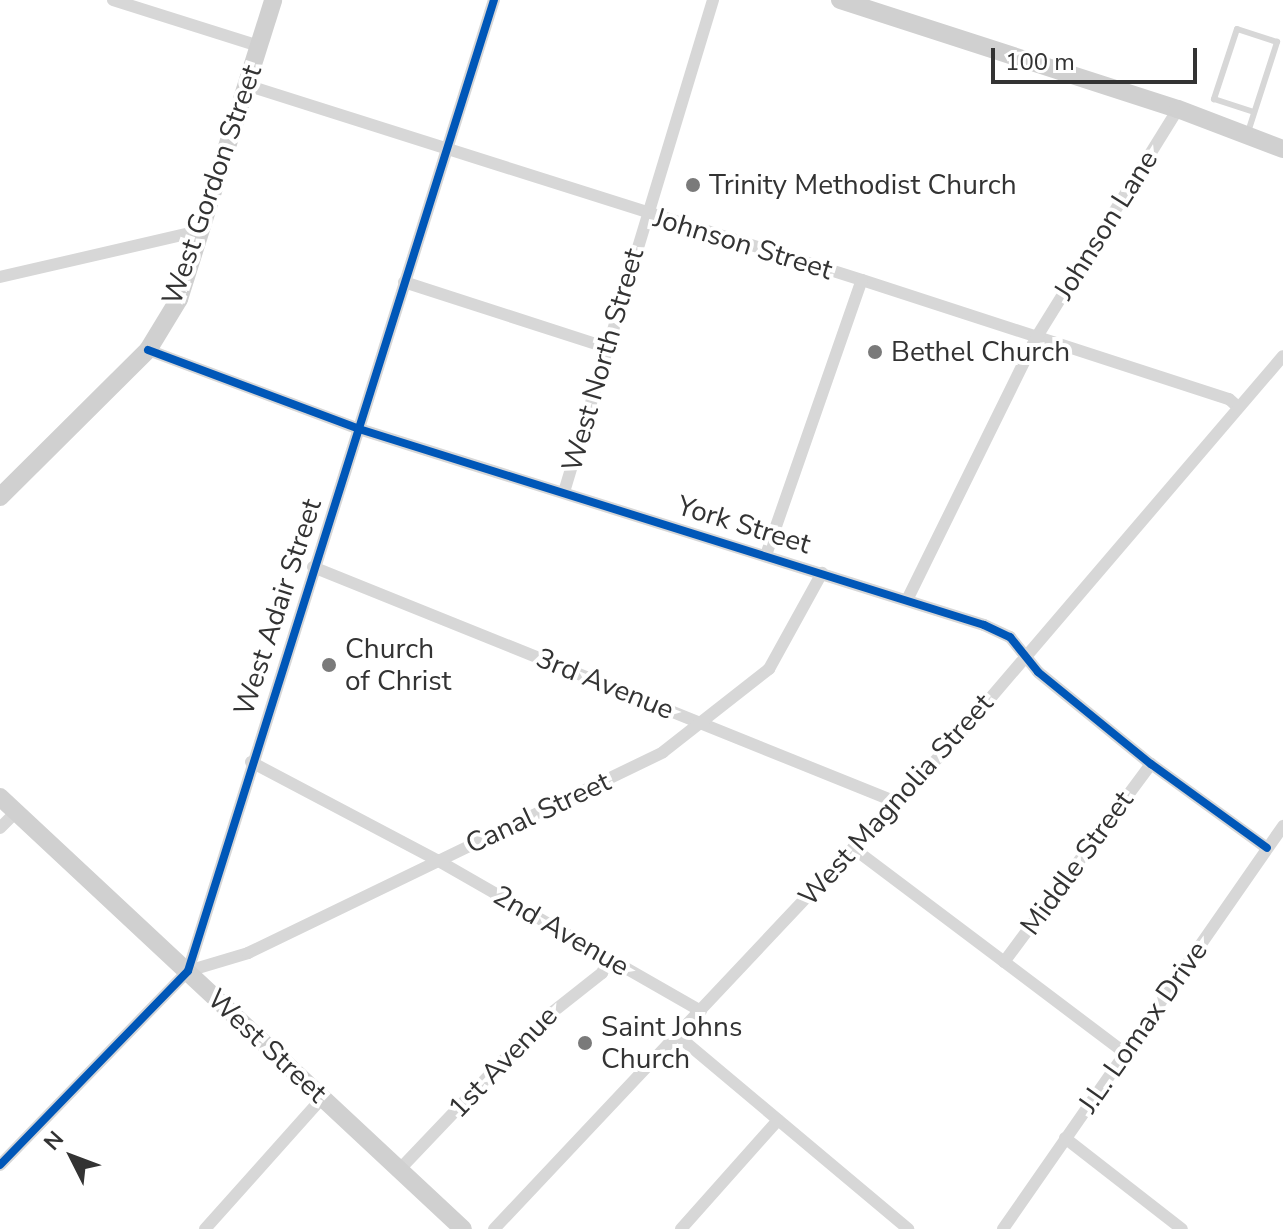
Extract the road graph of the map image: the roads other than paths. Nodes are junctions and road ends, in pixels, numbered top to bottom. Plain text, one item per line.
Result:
1 (113, 0) edge
2 (273, 0) edge
3 (494, 0) edge
4 (713, 0) edge
5 (840, 0) edge
6 (259, 46) junction
7 (246, 85) junction
8 (1178, 109) junction
9 (1254, 112) junction
10 (1247, 135) junction
11 (447, 149) junction
12 (1283, 149) edge
13 (646, 215) junction
14 (203, 230) junction
15 (0, 277) edge
16 (862, 280) junction
17 (404, 282) junction
18 (1036, 338) junction
19 (605, 347) junction
20 (148, 350) junction
21 (1282, 360) edge
22 (1238, 407) junction
23 (359, 429) junction
24 (564, 492) junction
25 (0, 497) edge
26 (766, 555) junction
27 (313, 567) junction
28 (822, 573) junction
29 (907, 600) junction
30 (1026, 654) junction
31 (700, 723) junction
32 (251, 762) junction
33 (1151, 764) junction
34 (0, 797) edge
35 (896, 802) junction
36 (16, 812) junction
37 (1283, 826) edge
38 (0, 828) edge
39 (853, 848) junction
40 (1267, 848) junction
41 (437, 860) junction
42 (609, 958) junction
43 (1004, 962) junction
44 (188, 971) junction
45 (701, 1011) junction
46 (677, 1035) junction
47 (1125, 1053) junction
48 (322, 1098) junction
49 (778, 1120) junction
50 (1065, 1138) junction
51 (0, 1165) edge
52 (400, 1169) junction
53 (205, 1229) edge
54 (463, 1229) edge
55 (494, 1229) edge
56 (681, 1229) edge
57 (908, 1229) edge
58 (1003, 1229) edge
59 (1182, 1229) edge

1 - 6 street
2 - 6 street, West Gordon Street
3 - 11 street, West Adair Street
4 - 13 street, West North Street
5 - 8 street
6 - 7 street, West Gordon Street
7 - 11 street, Johnson Street
7 - 14 street, West Gordon Street
8 - 10 street
8 - 18 street, Johnson Lane
9 - 9 lane
9 - 10 lane
10 - 12 street
11 - 13 street, Johnson Street
11 - 17 street, West Adair Street
13 - 16 street, Johnson Street
13 - 19 street, West North Street
14 - 15 street
14 - 20 street, West Gordon Street
16 - 18 street, Johnson Street
16 - 26 street
17 - 19 street
17 - 23 street, West Adair Street
18 - 22 street, Johnson Street
18 - 29 street, Johnson Lane
19 - 24 street, West North Street
20 - 23 street, York Street
20 - 25 street, West Gordon Street
21 - 22 street, West Magnolia Street
22 - 30 street, West Magnolia Street
23 - 24 street, York Street
23 - 27 street, West Adair Street
24 - 26 street, York Street
26 - 28 street, York Street
27 - 31 street, 3rd Avenue
27 - 32 street, West Adair Street
28 - 29 street, York Street
28 - 31 street, Canal Street
29 - 30 street, York Street
30 - 33 street, York Street
30 - 35 street, West Magnolia Street
31 - 35 street, 3rd Avenue
31 - 41 street, Canal Street
32 - 41 street, 2nd Avenue
32 - 44 street, West Adair Street
33 - 40 street, York Street
33 - 43 street, Middle Street
34 - 36 street, West Street
35 - 39 street, West Magnolia Street
36 - 38 street
36 - 44 street, West Street
37 - 40 street, J.L. Lomax Drive
39 - 43 street
39 - 45 street, West Magnolia Street
40 - 47 street, J.L. Lomax Drive
41 - 42 street, 2nd Avenue
41 - 44 street, Canal Street
42 - 45 street, 2nd Avenue
42 - 52 street, 1st Avenue
43 - 47 street
44 - 48 street, West Street
44 - 51 street, West Adair Street
45 - 46 street, West Magnolia Street
46 - 49 street
46 - 55 street, West Magnolia Street
47 - 50 street, J.L. Lomax Drive
48 - 52 street, West Street
48 - 53 street
49 - 56 street
49 - 57 street
50 - 58 street, J.L. Lomax Drive
50 - 59 street
52 - 54 street, West Street

